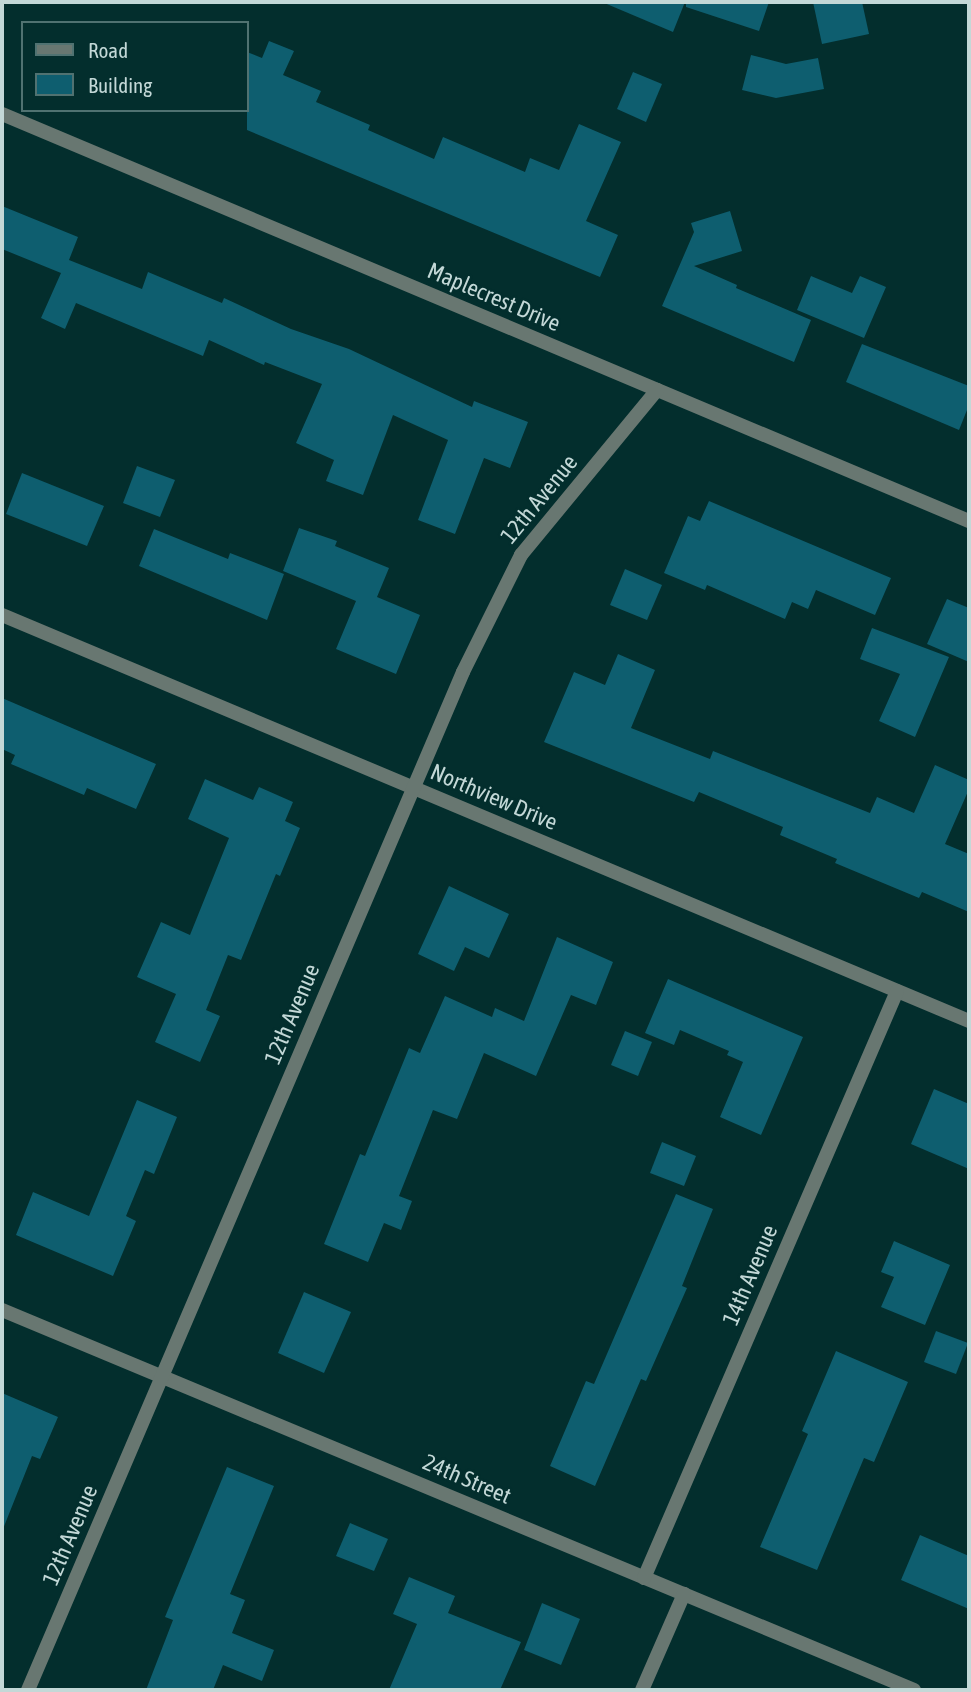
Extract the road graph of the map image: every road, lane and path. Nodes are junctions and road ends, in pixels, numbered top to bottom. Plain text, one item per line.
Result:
1 (2, 114) edge
2 (657, 390) junction
3 (969, 521) edge
4 (2, 615) edge
5 (414, 788) junction
6 (897, 991) junction
7 (969, 1021) edge
8 (2, 1310) edge
9 (163, 1377) junction
10 (643, 1578) junction
11 (684, 1594) junction
12 (29, 1690) edge
13 (642, 1690) edge
14 (914, 1690) edge

1 - 2 street, Maplecrest Drive
2 - 3 street, Maplecrest Drive
2 - 5 street, 12th Avenue
4 - 5 street, Northview Drive
5 - 6 street, Northview Drive
5 - 9 street, 12th Avenue
6 - 7 street, Northview Drive
6 - 10 street, 14th Avenue
8 - 9 street, 24th Street
9 - 10 street, 24th Street
9 - 12 street, 12th Avenue
10 - 11 street, 24th Street
11 - 13 street
11 - 14 street, 24th Street

